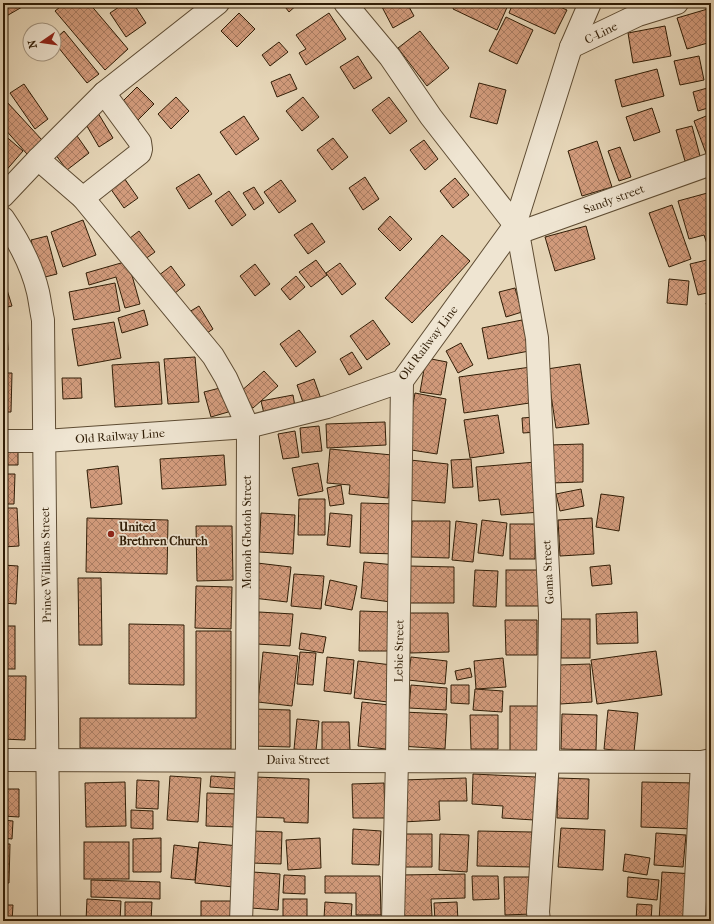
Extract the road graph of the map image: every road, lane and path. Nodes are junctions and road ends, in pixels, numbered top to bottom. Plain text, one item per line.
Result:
1 (218, 3) edge
2 (345, 3) edge
3 (590, 3) edge
4 (677, 3) edge
5 (571, 47) junction
6 (104, 93) junction
7 (38, 159) junction
8 (711, 165) edge
9 (3, 196) edge
10 (83, 198) junction
11 (3, 218) edge
12 (516, 229) junction
13 (402, 381) junction
14 (248, 427) junction
15 (3, 441) edge
16 (45, 441) junction
17 (48, 759) junction
18 (3, 760) edge
19 (247, 760) junction
20 (397, 760) junction
21 (548, 761) junction
22 (706, 761) edge
23 (49, 921) edge
24 (241, 921) edge
25 (393, 921) edge
26 (539, 921) edge
27 (694, 921) edge

1 - 6 street
2 - 12 street
3 - 5 street, Old Railway Line
4 - 5 street, C-Line
5 - 12 street, Old Railway Line
6 - 7 street
6 - 10 street
7 - 9 street
7 - 10 street, Momoh Gbotoh Street
8 - 12 street, Sandy street
10 - 14 street, Momoh Gbotoh Street
11 - 16 street, Prince Williams Street
12 - 13 street, Old Railway Line
12 - 21 street, Goma Street
13 - 14 street, Old Railway Line
13 - 20 street, Lebie Street
14 - 16 street, Old Railway Line
14 - 19 street, Momoh Gbotoh Street
15 - 16 street, Old Railway Line
16 - 17 street, Prince Williams Street
17 - 18 street, Daiva Street
17 - 19 street, Daiva Street
17 - 23 street, Prince Williams Street
19 - 20 street, Daiva Street
19 - 24 street, Momoh Gbotoh Street
20 - 21 street, Daiva Street
20 - 25 street, Lebie Street
21 - 22 street, Daiva Street
21 - 26 street, Goma Street
22 - 27 street

